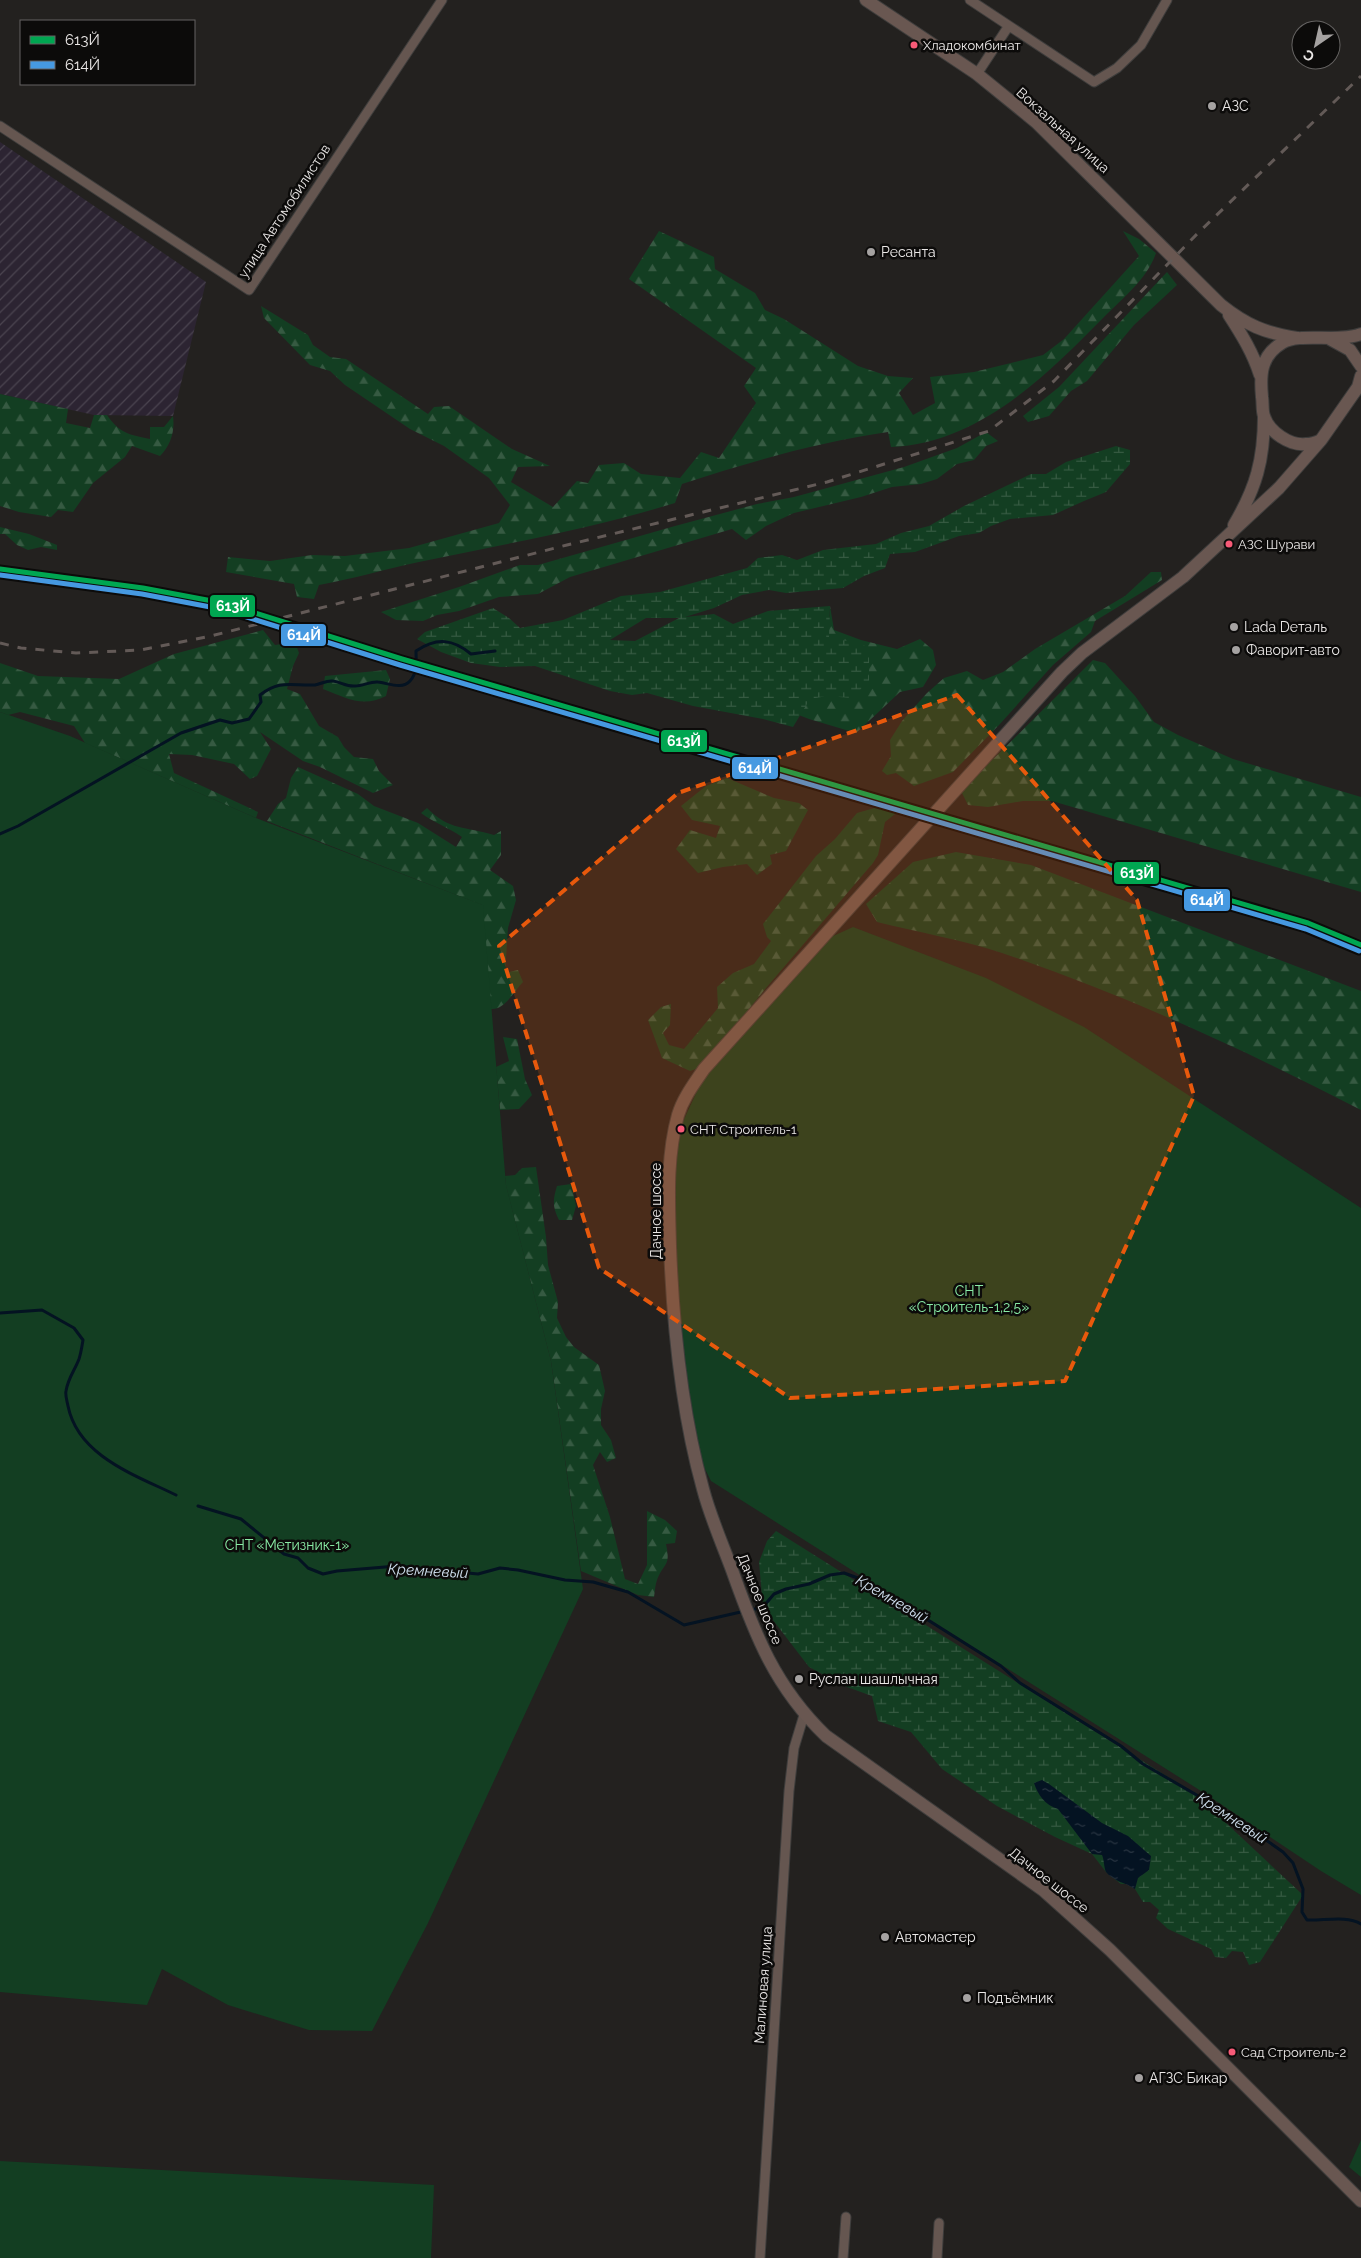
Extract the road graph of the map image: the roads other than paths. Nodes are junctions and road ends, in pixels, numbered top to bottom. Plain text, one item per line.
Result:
1 (442, 0) edge
2 (866, 0) edge
3 (970, 0) edge
4 (1167, 0) edge
5 (1008, 27) junction
6 (977, 74) junction
7 (0, 126) edge
8 (1221, 305) junction
9 (1361, 334) edge
10 (1297, 338) junction
11 (1330, 339) junction
12 (1361, 366) edge
13 (1260, 376) junction
14 (1360, 382) edge
15 (1264, 416) junction
16 (1321, 440) junction
17 (1230, 532) junction
18 (804, 1715) junction
19 (1361, 2201) edge
20 (846, 2216) dead end
21 (939, 2223) dead end
22 (760, 2258) edge
23 (843, 2258) edge
24 (937, 2258) edge

1 - 7 street, улица Автомобилистов
2 - 6 main road, Вокзальная улица
3 - 5 street
4 - 5 street
5 - 6 street
6 - 8 main road, Вокзальная улица
8 - 10 main road
8 - 13 main road
9 - 11 main road
10 - 11 main road
10 - 13 main road
11 - 12 main road
13 - 15 main road
14 - 16 main road
15 - 16 main road
15 - 17 main road
16 - 17 main road
17 - 18 main road, Дачное шоссе
18 - 19 main road, Дачное шоссе
18 - 22 street, Малиновая улица
20 - 23 street
21 - 24 street

